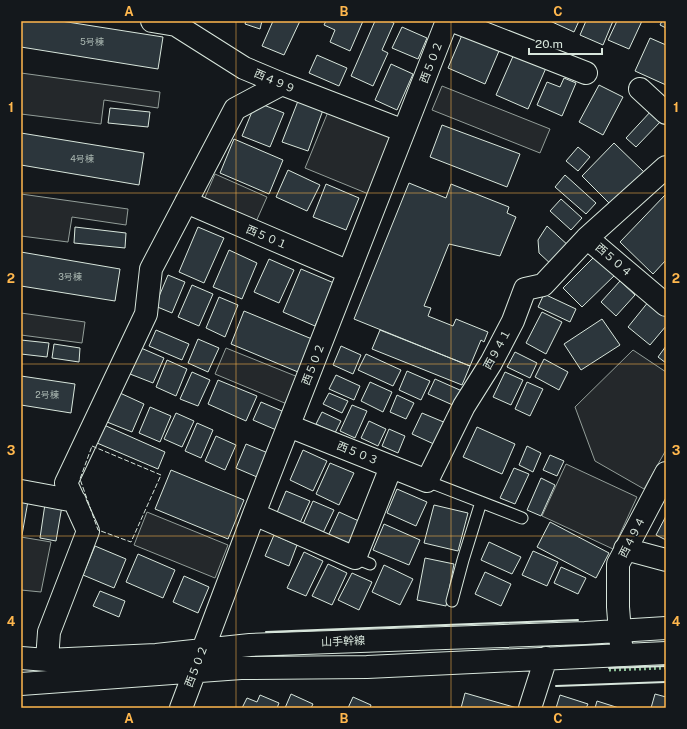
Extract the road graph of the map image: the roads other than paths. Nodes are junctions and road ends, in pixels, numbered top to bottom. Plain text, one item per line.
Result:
1 (152, 21) edge
2 (447, 21) edge
3 (453, 21) edge
4 (586, 73) dead end
5 (282, 84) junction
6 (640, 89) dead end
7 (666, 113) edge
8 (404, 131) junction
9 (666, 167) edge
10 (186, 202) junction
11 (587, 238) junction
12 (349, 272) junction
13 (666, 305) edge
14 (289, 426) junction
15 (391, 467) junction
16 (666, 472) edge
17 (427, 481) junction
18 (21, 491) edge
19 (75, 501) junction
20 (481, 502) junction
21 (254, 514) junction
22 (522, 518) dead end
23 (625, 549) junction
24 (666, 560) edge
25 (452, 601) dead end
26 (666, 628) edge
27 (620, 630) junction
28 (204, 649) junction
29 (666, 653) edge
30 (622, 655) junction
31 (21, 658) edge
32 (546, 658) junction
33 (47, 660) junction
34 (195, 672) junction
35 (21, 684) edge
36 (181, 708) edge
37 (530, 708) edge

1 - 5 street, 西４９９
2 - 8 street, 西５０２
3 - 4 street
5 - 8 street, 西４９９
5 - 10 street
6 - 7 street
8 - 12 street, 西５０２
9 - 11 street, 西５０４
10 - 12 street, 西５０１
10 - 19 street
11 - 13 street, 西５０４
11 - 17 street, 西９４１
12 - 14 street, 西５０２
14 - 15 street, 西５０３
14 - 21 street, 西５０２
15 - 17 street, 西５０３
15 - 21 street
16 - 23 street, 西４９４
17 - 20 lane
18 - 19 street
19 - 33 street
20 - 22 lane
20 - 25 lane
21 - 28 street, 西５０２
23 - 24 street
23 - 27 street, 西４９４
26 - 27 street, 山手幹線
27 - 28 street, 山手幹線
27 - 30 street, 西４９４
28 - 33 street, 山手幹線
28 - 34 street, 西５０２
29 - 30 street
30 - 32 street
31 - 33 street, 山手幹線
32 - 34 street
32 - 37 street
34 - 35 street
34 - 36 street, 西５０２

